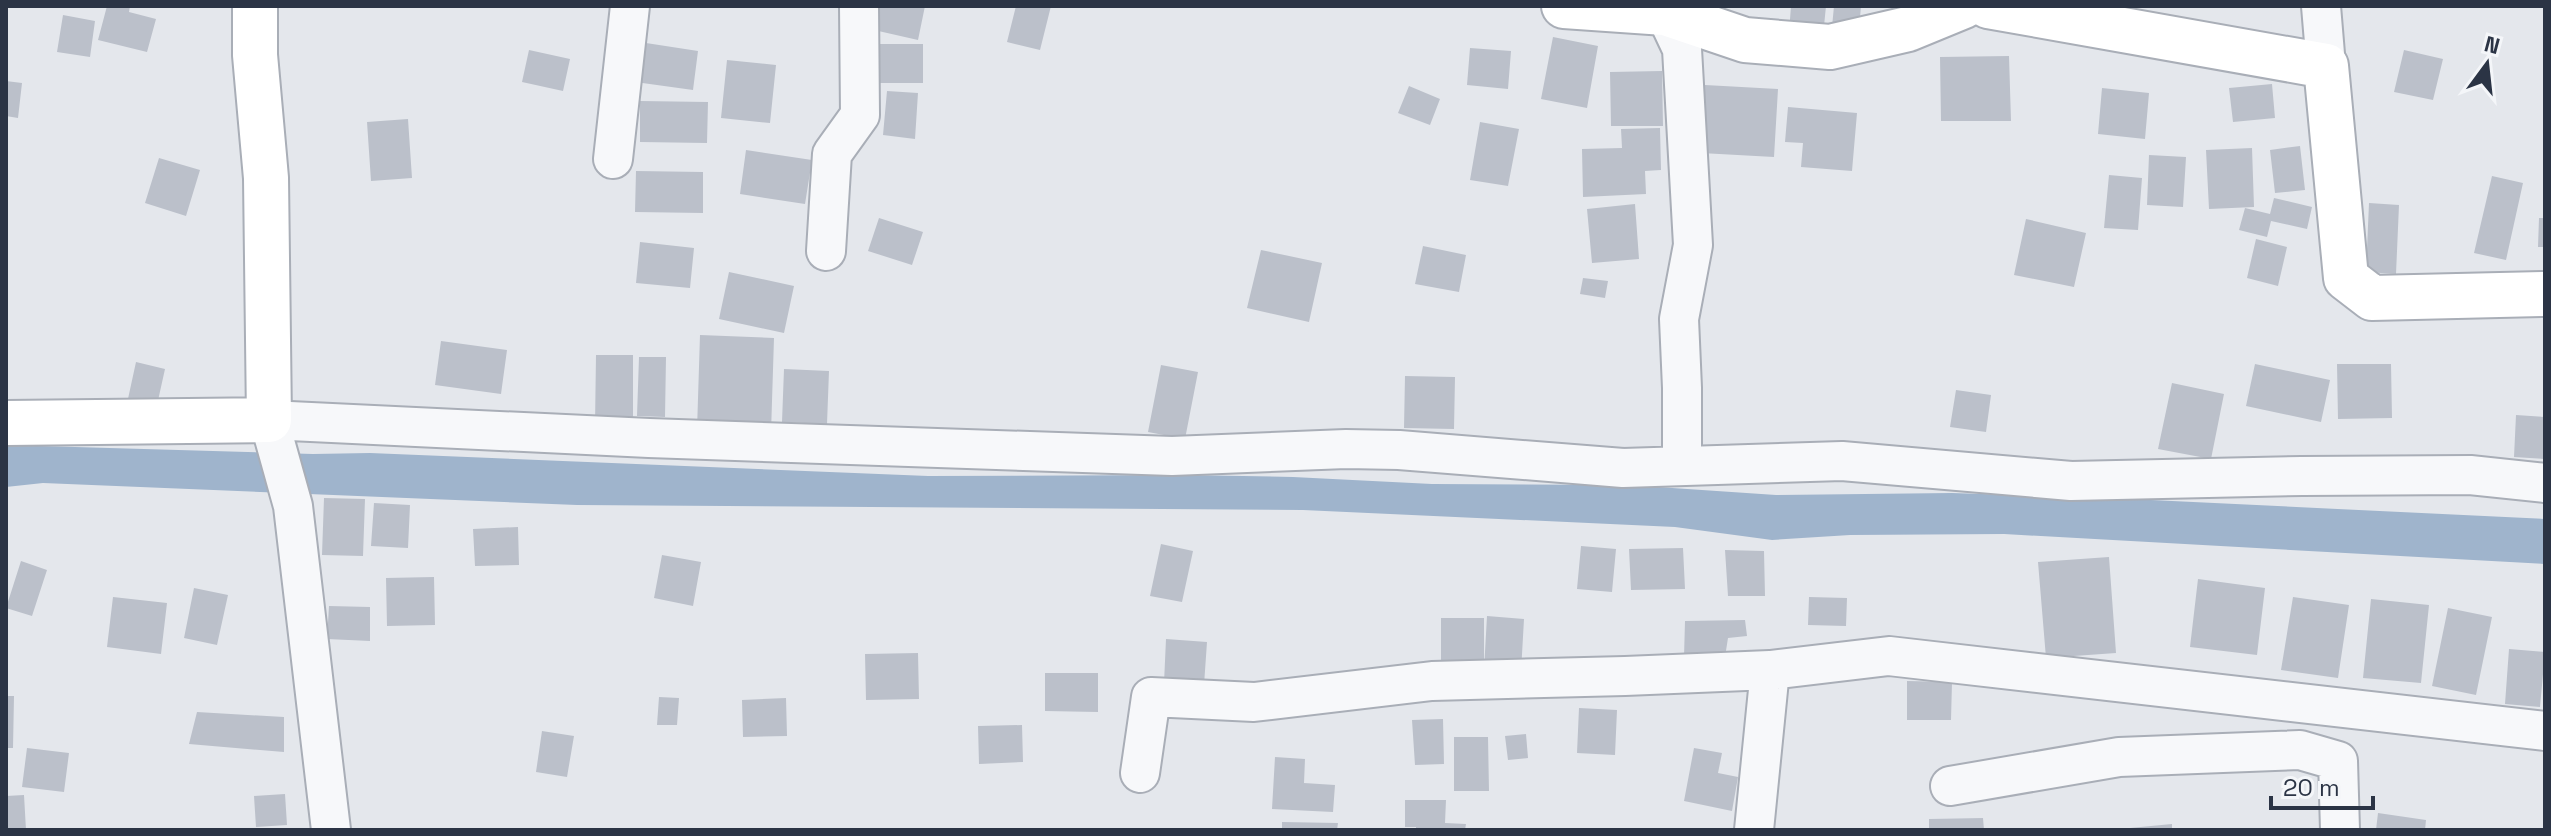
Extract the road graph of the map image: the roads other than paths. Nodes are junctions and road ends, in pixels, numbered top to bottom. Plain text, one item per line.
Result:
1 (255, 6) edge
2 (630, 6) edge
3 (859, 6) edge
4 (1564, 6) edge
5 (1964, 6) edge
6 (1988, 6) edge
7 (2321, 6) edge
8 (1666, 9) edge
9 (2326, 66) junction
10 (613, 159) dead end
11 (826, 251) dead end
12 (2545, 294) edge
13 (6, 423) edge
14 (273, 432) junction
15 (1682, 466) junction
16 (2545, 483) edge
17 (1770, 670) junction
18 (2545, 731) edge
19 (1140, 773) dead end
20 (1950, 786) dead end
21 (331, 830) edge
22 (1754, 830) edge
23 (2340, 830) edge

1 - 14 street
2 - 10 street
3 - 11 street
4 - 8 street
5 - 8 street
6 - 9 street
7 - 9 street
8 - 15 street
9 - 12 street
13 - 14 street
14 - 15 street
14 - 21 street
15 - 16 street
17 - 18 street
17 - 19 street
17 - 22 street
20 - 23 street

